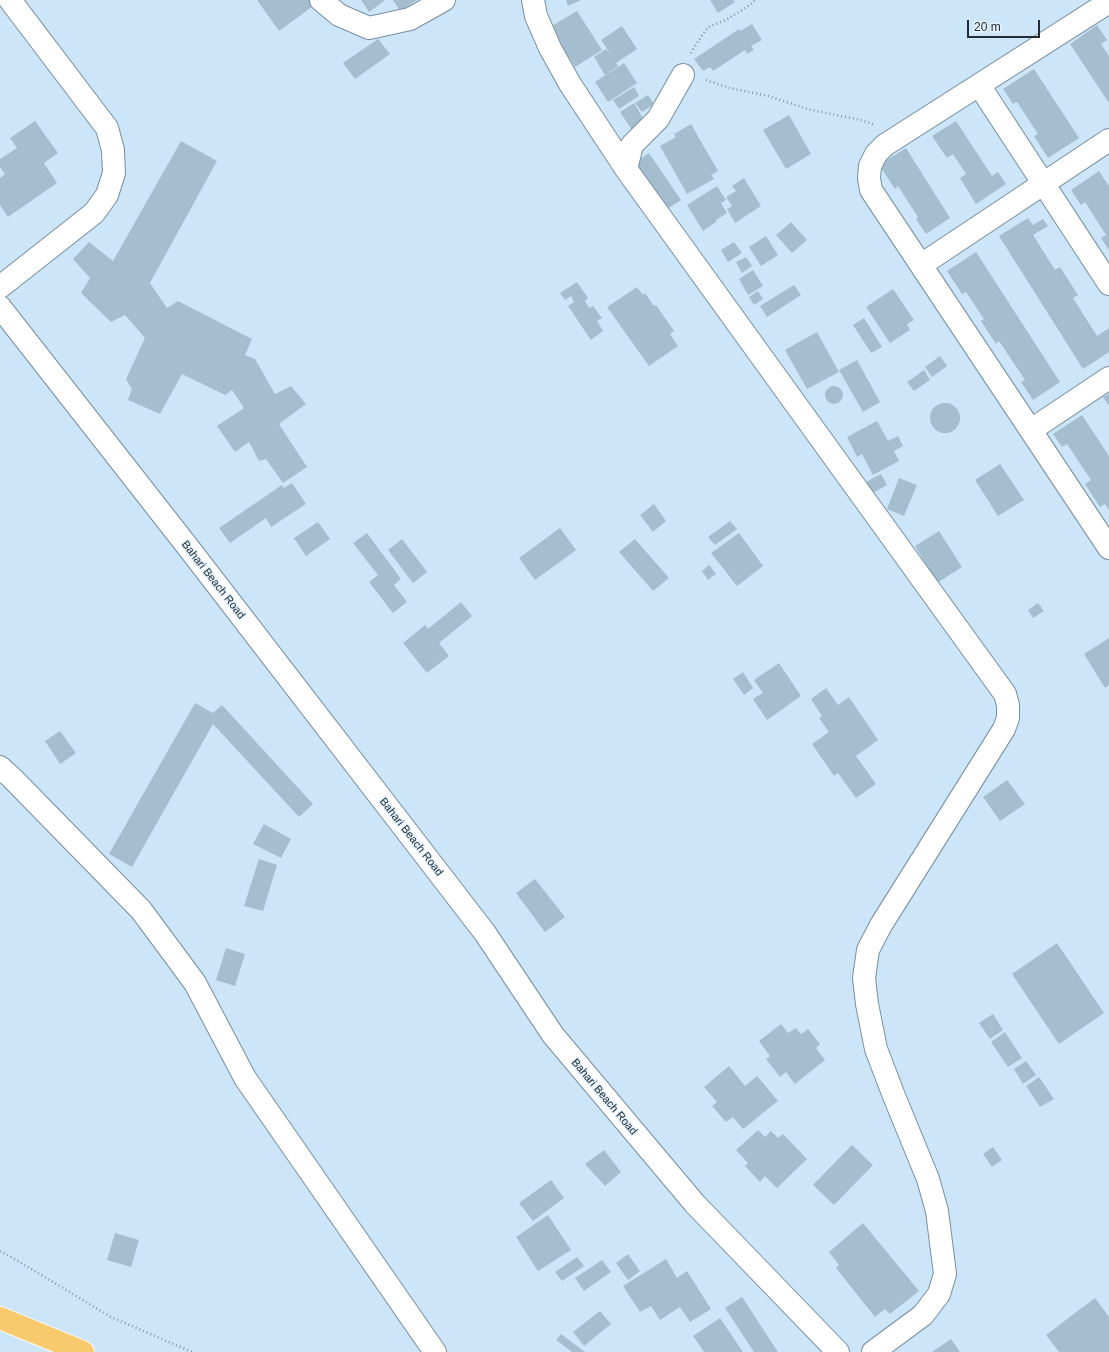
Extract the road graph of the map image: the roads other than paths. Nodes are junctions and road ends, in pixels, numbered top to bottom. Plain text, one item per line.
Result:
1 (10, 0) edge
2 (322, 0) edge
3 (444, 0) edge
4 (533, 0) edge
5 (1109, 2) edge
6 (683, 75) road end
7 (979, 85) junction
8 (1109, 140) edge
9 (626, 169) junction
10 (1043, 184) junction
11 (921, 266) junction
12 (1109, 284) edge
13 (0, 287) edge
14 (0, 307) edge
15 (1109, 378) edge
16 (1031, 430) junction
17 (1109, 548) edge
18 (0, 767) edge
19 (0, 1318) edge
20 (83, 1352) edge
21 (435, 1352) edge
22 (838, 1352) edge
23 (873, 1352) edge

1 - 13 street
2 - 3 street
4 - 9 street
5 - 7 street
6 - 9 street
7 - 10 street
7 - 11 street
8 - 10 street
9 - 23 street
10 - 11 street
10 - 12 street
11 - 16 street
14 - 22 street, Bahari Beach Road
15 - 16 street
16 - 17 street
18 - 21 street
19 - 20 highway

